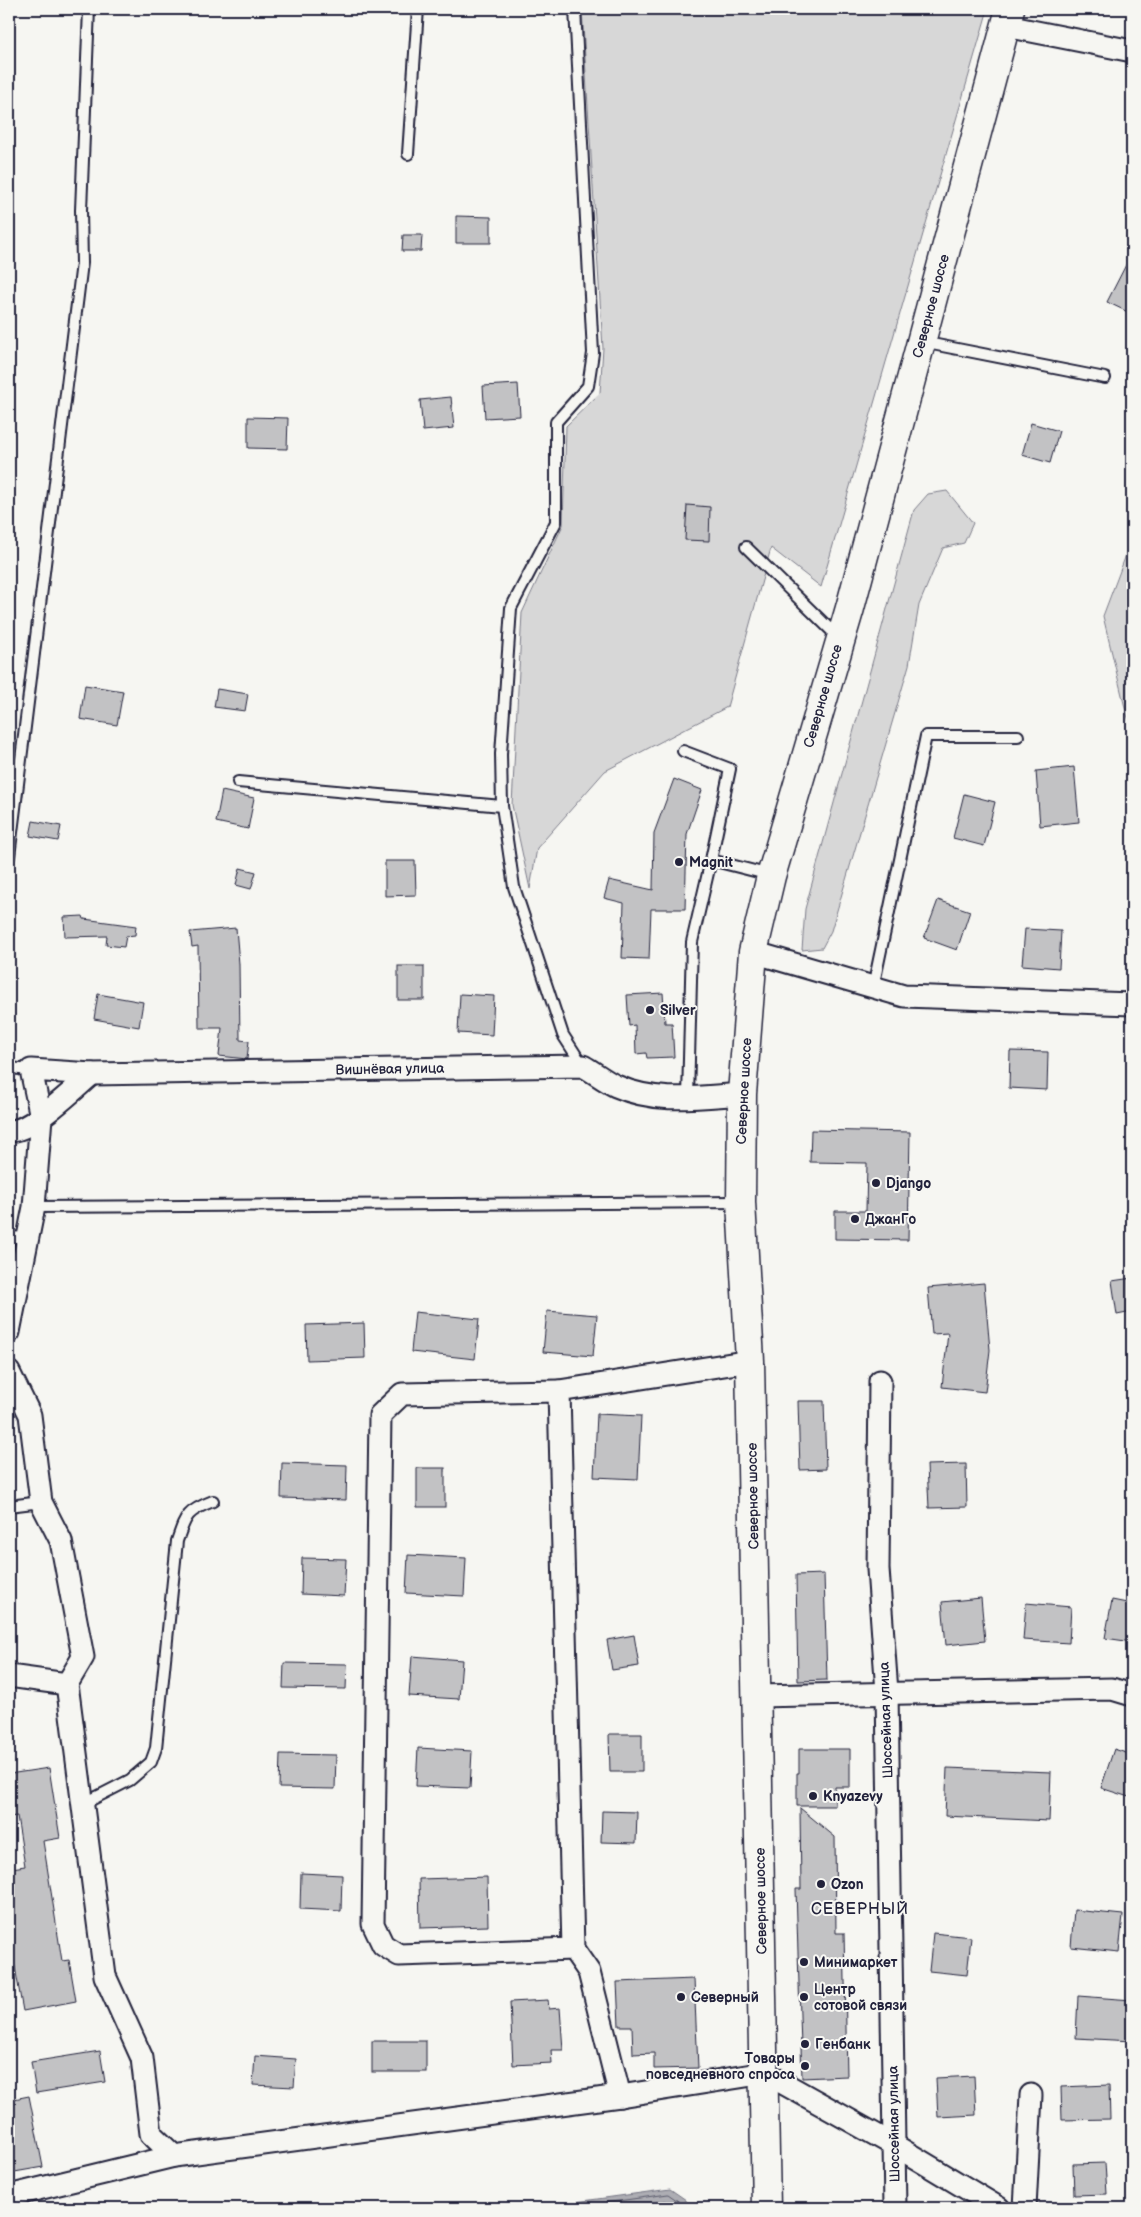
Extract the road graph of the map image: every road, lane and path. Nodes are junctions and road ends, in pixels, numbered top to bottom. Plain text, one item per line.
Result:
1 (89, 9) edge
2 (418, 9) edge
3 (575, 9) edge
4 (1008, 17) edge
5 (1132, 50) edge
6 (408, 154) dead end
7 (921, 342) junction
8 (1105, 378) dead end
9 (746, 547) dead end
10 (840, 640) junction
11 (1018, 736) dead end
12 (682, 751) dead end
13 (238, 782) dead end
14 (502, 806) junction
15 (9, 858) edge
16 (711, 860) junction
17 (770, 876) junction
18 (753, 952) junction
19 (873, 988) junction
20 (1132, 1004) edge
21 (583, 1066) junction
22 (9, 1068) edge
23 (31, 1070) junction
24 (92, 1074) junction
25 (742, 1094) junction
26 (688, 1098) junction
27 (41, 1117) junction
28 (9, 1131) edge
29 (741, 1202) junction
30 (34, 1207) junction
31 (18, 1237) edge
32 (9, 1332) edge
33 (750, 1361) junction
34 (880, 1381) dead end
35 (11, 1383) edge
36 (559, 1392) junction
37 (213, 1501) dead end
38 (41, 1502) junction
39 (9, 1506) edge
40 (9, 1676) edge
41 (67, 1684) junction
42 (887, 1692) junction
43 (1132, 1695) edge
44 (756, 1696) junction
45 (83, 1804) junction
46 (573, 1949) junction
47 (765, 2073) junction
48 (1031, 2095) dead end
49 (620, 2096) junction
50 (894, 2145) junction
51 (174, 2156) junction
52 (10, 2193) edge
53 (766, 2208) edge
54 (894, 2208) edge
55 (999, 2208) edge
56 (1025, 2208) edge

1 - 15 lane
2 - 6 lane
3 - 14 lane
4 - 5 street
4 - 7 main road, Северное шоссе
7 - 8 lane
7 - 10 main road, Северное шоссе
9 - 10 lane
10 - 17 main road, Северное шоссе
11 - 19 lane
12 - 16 lane
13 - 14 lane
14 - 21 lane
16 - 17 lane
16 - 26 lane
17 - 18 main road, Северное шоссе
18 - 19 street
18 - 25 main road, Северное шоссе
19 - 20 street
21 - 24 street, Вишнёвая улица
21 - 26 street
22 - 23 lane
23 - 24 street, Вишнёвая улица
23 - 27 street
24 - 27 street
25 - 26 street
25 - 29 main road, Северное шоссе
27 - 28 street
27 - 30 street
29 - 30 lane
29 - 33 main road, Северное шоссе
30 - 31 street
31 - 32 street
33 - 36 street
33 - 44 main road, Северное шоссе
34 - 42 street, Шоссейная улица
35 - 38 street
36 - 46 street
36 - 46 street
37 - 45 lane
38 - 39 lane
38 - 41 street
40 - 41 street
41 - 45 street
42 - 43 street
42 - 44 street
42 - 50 street, Шоссейная улица
44 - 47 main road, Северное шоссе
45 - 51 street
46 - 49 street
47 - 49 street
47 - 50 street
47 - 53 main road, Северное шоссе
48 - 56 street
49 - 51 street
50 - 54 street, Шоссейная улица
50 - 55 street
51 - 52 street

